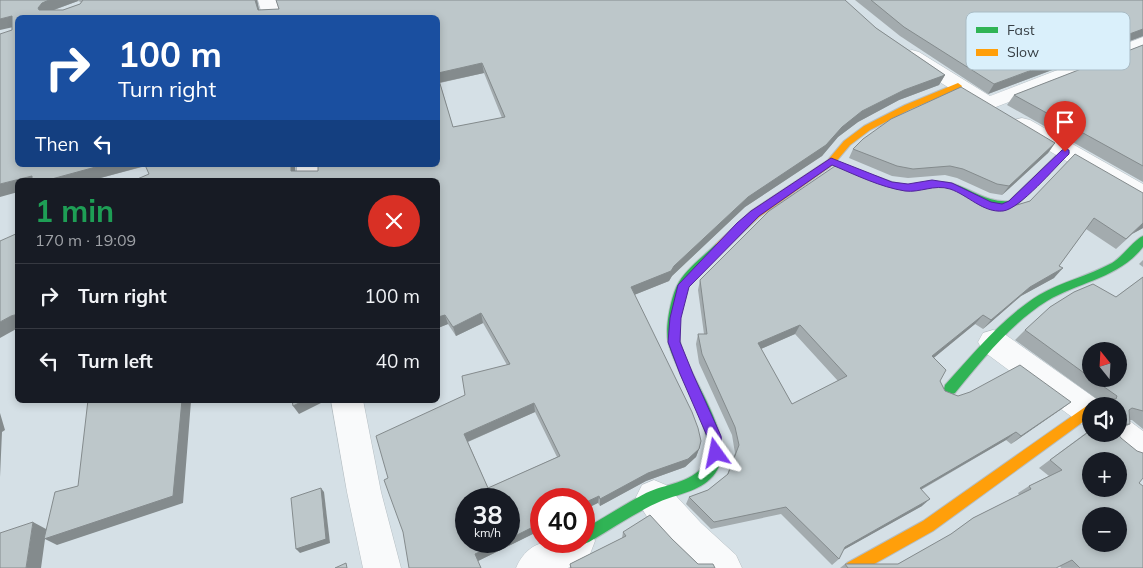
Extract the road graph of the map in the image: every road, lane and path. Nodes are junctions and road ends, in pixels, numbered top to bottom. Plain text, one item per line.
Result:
1 (267, 0) edge
2 (271, 15) edge
3 (1143, 43) edge
4 (898, 46) edge
5 (1130, 48) edge
6 (1074, 70) edge
7 (958, 86) junction
8 (988, 104) junction
9 (1065, 152) junction
10 (866, 176) edge
11 (1143, 195) edge
12 (1143, 240) edge
13 (993, 342) junction
14 (950, 389) dead end
15 (348, 403) edge
16 (1082, 406) edge
17 (1082, 418) edge
18 (1127, 439) edge
19 (1143, 450) edge
20 (654, 497) junction
21 (595, 531) edge
22 (558, 553) edge
23 (382, 568) edge
24 (535, 568) edge
25 (723, 568) edge
26 (852, 568) edge

1 - 2 street
3 - 5 street
4 - 7 street
6 - 8 street
7 - 8 street
7 - 20 street
8 - 9 street
9 - 10 street
9 - 11 street
12 - 13 street
13 - 14 street
13 - 16 street
15 - 23 street
17 - 26 street
18 - 19 street
20 - 21 street
20 - 25 street
22 - 24 street

